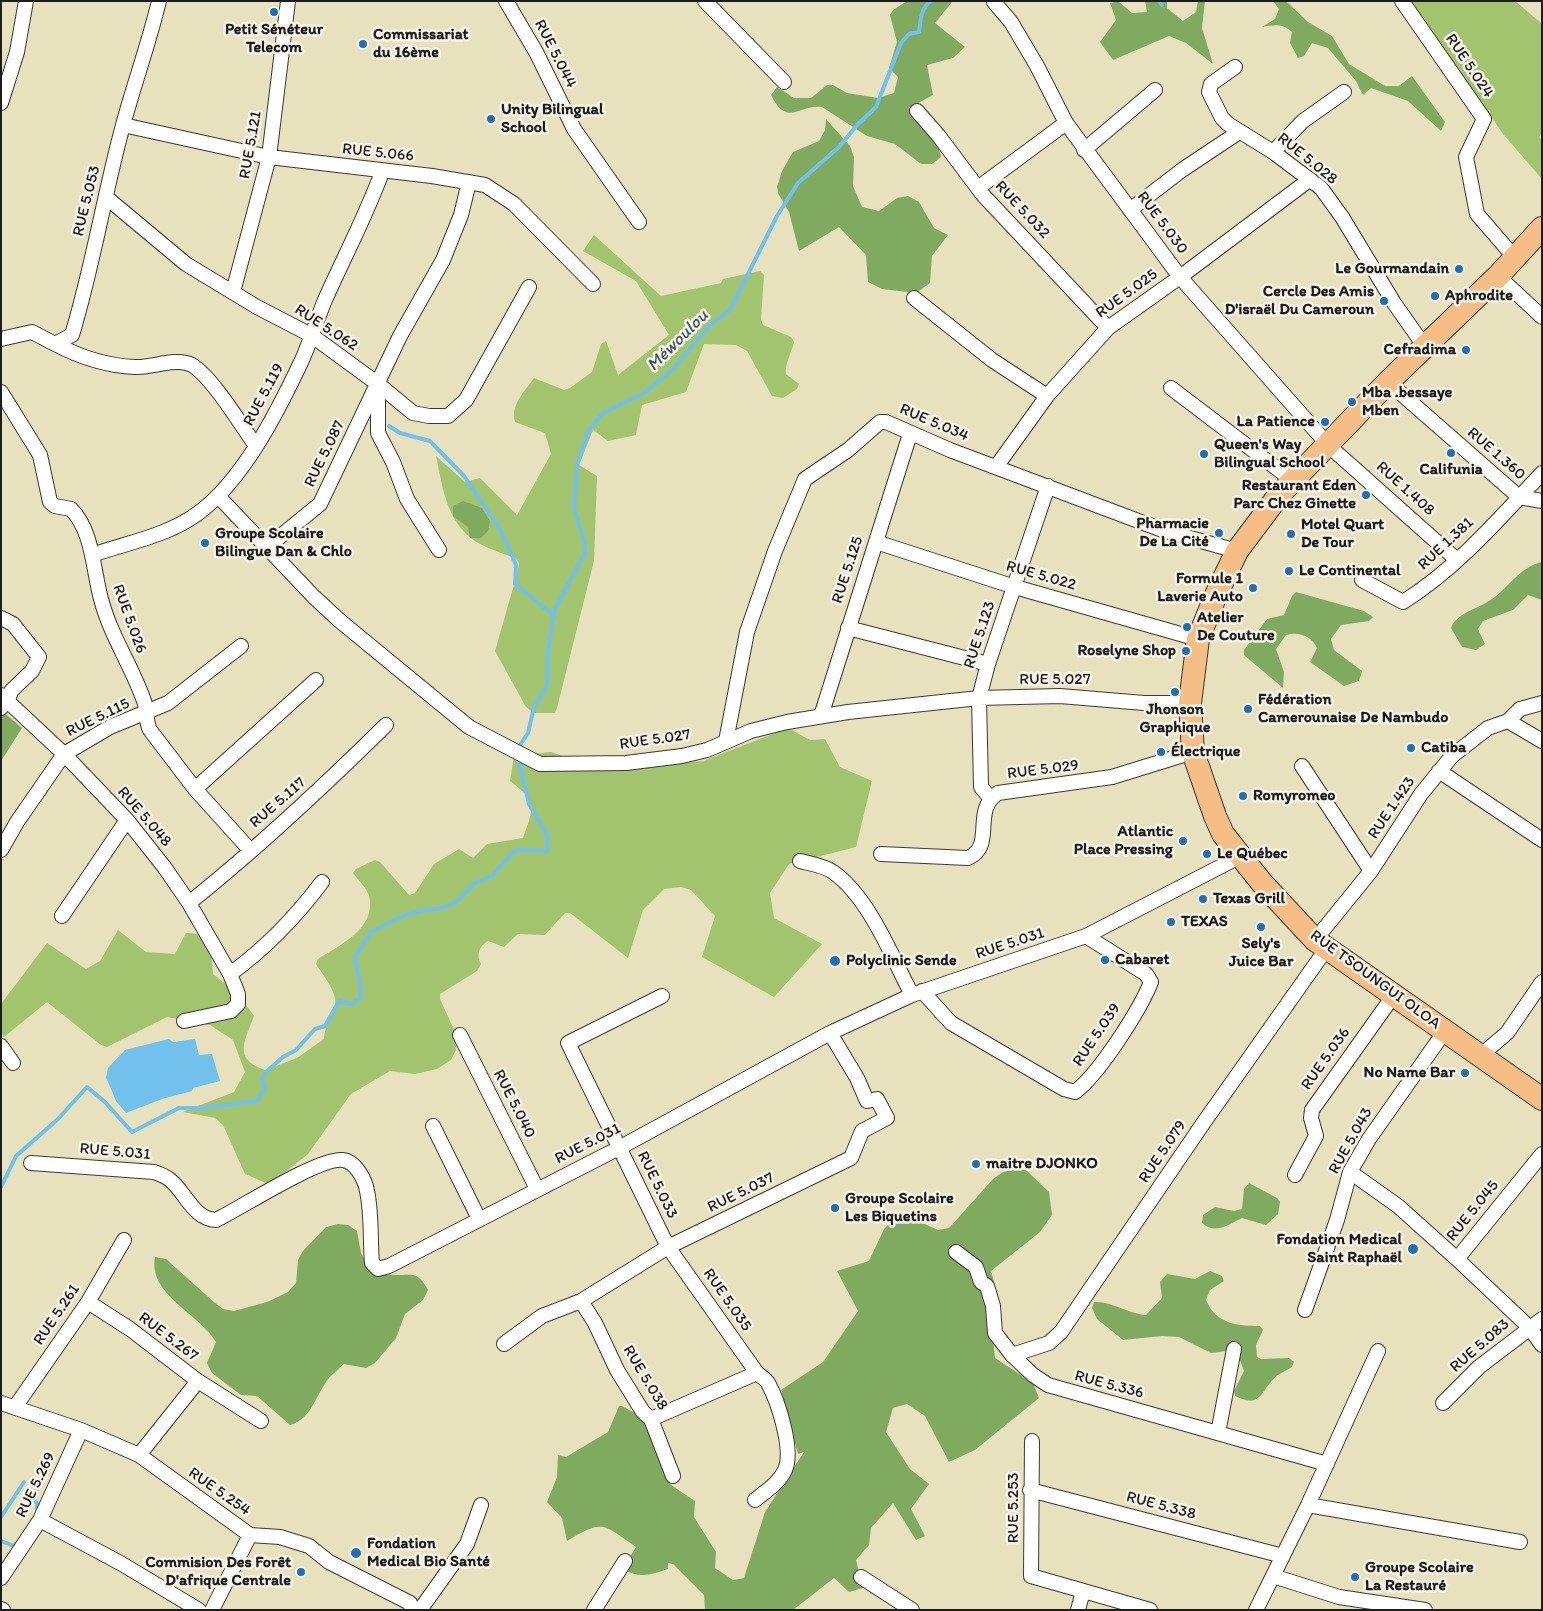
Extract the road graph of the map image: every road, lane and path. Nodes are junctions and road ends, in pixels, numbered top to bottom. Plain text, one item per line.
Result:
1 (26, 1) edge
2 (159, 1) edge
3 (288, 1) edge
4 (506, 1) edge
5 (705, 1) edge
6 (1402, 1) edge
7 (994, 2) edge
8 (1235, 67) dead end
9 (784, 82) dead end
10 (1155, 90) dead end
11 (1344, 92) dead end
12 (1, 103) edge
13 (917, 111) dead end
14 (1066, 123) junction
15 (123, 124) junction
16 (1239, 132) junction
17 (1084, 150) junction
18 (1273, 152) junction
19 (269, 158) junction
20 (382, 172) junction
21 (1309, 180) junction
22 (469, 182) junction
23 (978, 188) junction
24 (107, 198) junction
25 (1130, 210) junction
26 (639, 222) dead end
27 (1542, 228) edge
28 (1515, 258) junction
29 (1498, 276) junction
30 (1180, 277) junction
31 (593, 284) dead end
32 (529, 287) dead end
33 (233, 292) junction
34 (914, 298) dead end
35 (1542, 317) edge
36 (1108, 328) junction
37 (311, 335) junction
38 (1, 339) edge
39 (55, 344) junction
40 (1425, 347) junction
41 (1388, 382) junction
42 (378, 384) junction
43 (1171, 388) dead end
44 (1, 392) edge
45 (1047, 396) junction
46 (910, 434) junction
47 (256, 446) junction
48 (1328, 446) junction
49 (996, 467) junction
50 (1542, 473) edge
51 (1292, 480) junction
52 (1048, 486) junction
53 (218, 496) junction
54 (1519, 497) junction
55 (1542, 501) edge
56 (876, 542) junction
57 (266, 548) junction
58 (439, 550) dead end
59 (1237, 551) junction
60 (92, 555) junction
61 (1457, 560) junction
62 (1362, 580) dead end
63 (1015, 587) junction
64 (1, 618) edge
65 (848, 628) junction
66 (1198, 639) junction
67 (241, 646) dead end
68 (988, 664) junction
69 (316, 680) dead end
70 (979, 698) junction
71 (3, 701) edge
72 (1190, 703) junction
73 (1542, 703) edge
74 (146, 714) junction
75 (821, 716) junction
76 (1508, 721) junction
77 (386, 725) dead end
78 (1542, 740) edge
79 (726, 741) junction
80 (1193, 752) junction
81 (64, 754) junction
82 (1302, 766) dead end
83 (1439, 770) junction
84 (195, 789) junction
85 (990, 798) junction
86 (127, 820) junction
87 (1542, 840) edge
88 (1, 850) edge
89 (250, 850) junction
90 (881, 854) dead end
91 (1239, 857) junction
92 (800, 862) dead end
93 (1371, 870) junction
94 (322, 882) dead end
95 (188, 902) junction
96 (62, 916) dead end
97 (1086, 936) junction
98 (1321, 944) junction
99 (230, 974) junction
100 (1542, 982) edge
101 (917, 993) junction
102 (1394, 995) junction
103 (662, 996) dead end
104 (184, 1021) dead end
105 (1445, 1031) junction
106 (830, 1033) junction
107 (460, 1035) dead end
108 (1, 1046) edge
109 (1480, 1056) junction
110 (13, 1063) dead end
111 (1542, 1099) edge
112 (433, 1126) dead end
113 (619, 1148) junction
114 (1542, 1154) edge
115 (31, 1163) dead end
116 (1350, 1172) junction
117 (1295, 1175) dead end
118 (538, 1189) junction
119 (479, 1219) junction
120 (124, 1240) dead end
121 (668, 1247) junction
122 (956, 1252) dead end
123 (1457, 1259) junction
124 (581, 1301) junction
125 (88, 1302) junction
126 (1305, 1310) dead end
127 (1542, 1319) edge
128 (1529, 1327) junction
129 (504, 1344) dead end
130 (1542, 1345) edge
131 (1234, 1349) dead end
132 (1378, 1351) dead end
133 (1012, 1356) junction
134 (757, 1373) junction
135 (198, 1381) junction
136 (1443, 1403) dead end
137 (1, 1404) edge
138 (15, 1407) junction
139 (651, 1419) junction
140 (261, 1421) dead end
141 (81, 1430) junction
142 (1218, 1433) junction
143 (1032, 1441) dead end
144 (139, 1455) junction
145 (1327, 1464) junction
146 (673, 1476) dead end
147 (1030, 1490) junction
148 (755, 1500) dead end
149 (481, 1505) dead end
150 (1308, 1505) junction
151 (40, 1520) junction
152 (250, 1535) junction
153 (1520, 1542) dead end
154 (1283, 1556) junction
155 (625, 1561) dead end
156 (1273, 1576) junction
157 (862, 1577) dead end
158 (1, 1578) edge
159 (1083, 1591) junction
160 (892, 1604) edge
161 (1338, 1604) edge
162 (200, 1610) edge
163 (212, 1610) edge
164 (412, 1610) edge
165 (420, 1610) edge
166 (594, 1610) edge
167 (912, 1610) edge
168 (1078, 1610) edge
169 (1150, 1610) edge
170 (1256, 1610) edge
171 (1425, 1610) edge

1 - 12 street
2 - 15 street, RUE 5.053
3 - 19 street, RUE 5.121
4 - 26 street, RUE 5.044
5 - 9 street
6 - 28 street, RUE 5.024
7 - 14 street, RUE 5.030
8 - 16 street, RUE 5.028
10 - 17 street
11 - 18 street
13 - 23 street, RUE 5.032
14 - 17 street, RUE 5.030
14 - 23 street
15 - 19 street, RUE 5.066
15 - 24 street, RUE 5.053
16 - 18 street, RUE 5.028
16 - 25 street
17 - 25 street, RUE 5.030
18 - 21 street, RUE 5.028
19 - 20 street, RUE 5.066
19 - 33 street, RUE 5.121
20 - 22 street, RUE 5.066
20 - 37 street, RUE 5.119
21 - 30 street, RUE 5.025
21 - 40 street, RUE 5.028
22 - 31 street, RUE 5.066
22 - 42 street, RUE 5.087
23 - 36 street, RUE 5.032
24 - 33 street, RUE 5.062
24 - 39 street, RUE 5.053
25 - 30 street, RUE 5.030
27 - 28 main road, RUE TSOUNGUI OLOA
28 - 29 main road, RUE TSOUNGUI OLOA
29 - 35 street
29 - 40 main road, RUE TSOUNGUI OLOA
30 - 36 street, RUE 5.025
30 - 48 street, RUE 5.030
32 - 42 street
33 - 37 street, RUE 5.062
34 - 45 street
36 - 45 street, RUE 5.025
37 - 42 street, RUE 5.062
37 - 47 street, RUE 5.119
38 - 39 street
39 - 47 street
40 - 41 main road, RUE TSOUNGUI OLOA
41 - 48 main road, RUE TSOUNGUI OLOA
41 - 54 street, RUE 1.360
42 - 57 street, RUE 5.087
42 - 58 street
43 - 51 street
44 - 60 street, RUE 5.026
45 - 49 street, RUE 5.025
46 - 49 street, RUE 5.034
46 - 56 street, RUE 5.125
46 - 79 street, RUE 5.034
47 - 53 street, RUE 5.119
48 - 51 main road, RUE TSOUNGUI OLOA
48 - 61 street, RUE 1.408
49 - 52 street, RUE 5.034
50 - 54 street, RUE 1.381
51 - 59 main road, RUE TSOUNGUI OLOA
52 - 59 street, RUE 5.034
52 - 63 street, RUE 5.123
53 - 57 street, RUE 5.027
53 - 60 street, RUE 5.119
54 - 55 street, RUE 1.360
54 - 61 street, RUE 1.381
56 - 63 street, RUE 5.022
56 - 65 street, RUE 5.125
57 - 79 street, RUE 5.027
59 - 66 main road, RUE TSOUNGUI OLOA
60 - 74 street, RUE 5.026
61 - 62 street, RUE 1.381
63 - 66 street, RUE 5.022
63 - 68 street, RUE 5.123
64 - 71 street, RUE 5.048
65 - 68 street
65 - 75 street, RUE 5.125
66 - 72 main road, RUE TSOUNGUI OLOA
67 - 74 street, RUE 5.115
68 - 70 street, RUE 5.123
69 - 84 street
70 - 72 street, RUE 5.027
70 - 75 street, RUE 5.027
70 - 85 street, RUE 5.123
71 - 81 street, RUE 5.048
72 - 80 main road, RUE TSOUNGUI OLOA
73 - 76 street, RUE 1.423
74 - 81 street, RUE 5.115
74 - 84 street, RUE 5.026
75 - 79 street, RUE 5.027
76 - 78 street
76 - 83 street, RUE 1.423
77 - 89 street, RUE 5.117
80 - 85 street, RUE 5.029
80 - 91 main road, RUE TSOUNGUI OLOA
81 - 86 street, RUE 5.048
81 - 88 street, RUE 5.115
82 - 93 street
83 - 87 street
83 - 93 street, RUE 1.423
84 - 89 street, RUE 5.026
85 - 90 street, RUE 5.029
86 - 95 street, RUE 5.048
86 - 96 street
89 - 95 street, RUE 5.117
91 - 97 street, RUE 5.031
91 - 98 main road, RUE TSOUNGUI OLOA
92 - 101 street
93 - 98 street, RUE 1.423
94 - 99 street
95 - 99 street, RUE 5.048
97 - 101 street, RUE 5.031
97 - 101 street, RUE 5.039
98 - 102 main road, RUE TSOUNGUI OLOA
98 - 133 street, RUE 5.079
99 - 104 street, RUE 5.048
100 - 109 street
101 - 106 street, RUE 5.031
102 - 105 main road, RUE TSOUNGUI OLOA
102 - 117 street, RUE 5.036
103 - 113 street, RUE 5.033
105 - 109 main road, RUE TSOUNGUI OLOA
105 - 116 street, RUE 5.043
106 - 113 street, RUE 5.031
106 - 121 street, RUE 5.037
107 - 118 street, RUE 5.040
108 - 110 street
109 - 111 main road, RUE TSOUNGUI OLOA
112 - 119 street
113 - 118 street, RUE 5.031
113 - 121 street, RUE 5.033
114 - 123 street, RUE 5.045
115 - 119 street, RUE 5.031
116 - 123 street
116 - 126 street, RUE 5.043
118 - 119 street, RUE 5.031
120 - 125 street, RUE 5.261
121 - 124 street, RUE 5.037
121 - 134 street, RUE 5.035
122 - 133 street, RUE 5.336
123 - 128 street, RUE 5.045
124 - 129 street, RUE 5.037
124 - 139 street, RUE 5.038
125 - 135 street, RUE 5.267
125 - 138 street, RUE 5.261
127 - 128 street, RUE 5.083
128 - 130 street, RUE 5.045
128 - 136 street, RUE 5.083
131 - 142 street
132 - 145 street
133 - 142 street, RUE 5.336
134 - 139 street
134 - 148 street, RUE 5.035
135 - 140 street
135 - 144 street, RUE 5.267
137 - 138 street, RUE 5.254
138 - 141 street, RUE 5.254
139 - 146 street, RUE 5.038
141 - 144 street, RUE 5.254
141 - 151 street, RUE 5.269
142 - 145 street, RUE 5.336
143 - 147 street, RUE 5.253
144 - 152 street, RUE 5.254
145 - 150 street
147 - 154 street, RUE 5.338
147 - 159 street, RUE 5.253
149 - 165 street
150 - 153 street
150 - 154 street
151 - 158 street, RUE 5.269
151 - 162 street
152 - 163 street
152 - 164 street, RUE 5.254
154 - 156 street
155 - 166 street
156 - 161 street
156 - 170 street
157 - 160 street
159 - 168 street
159 - 169 street
160 - 167 street
161 - 171 street

